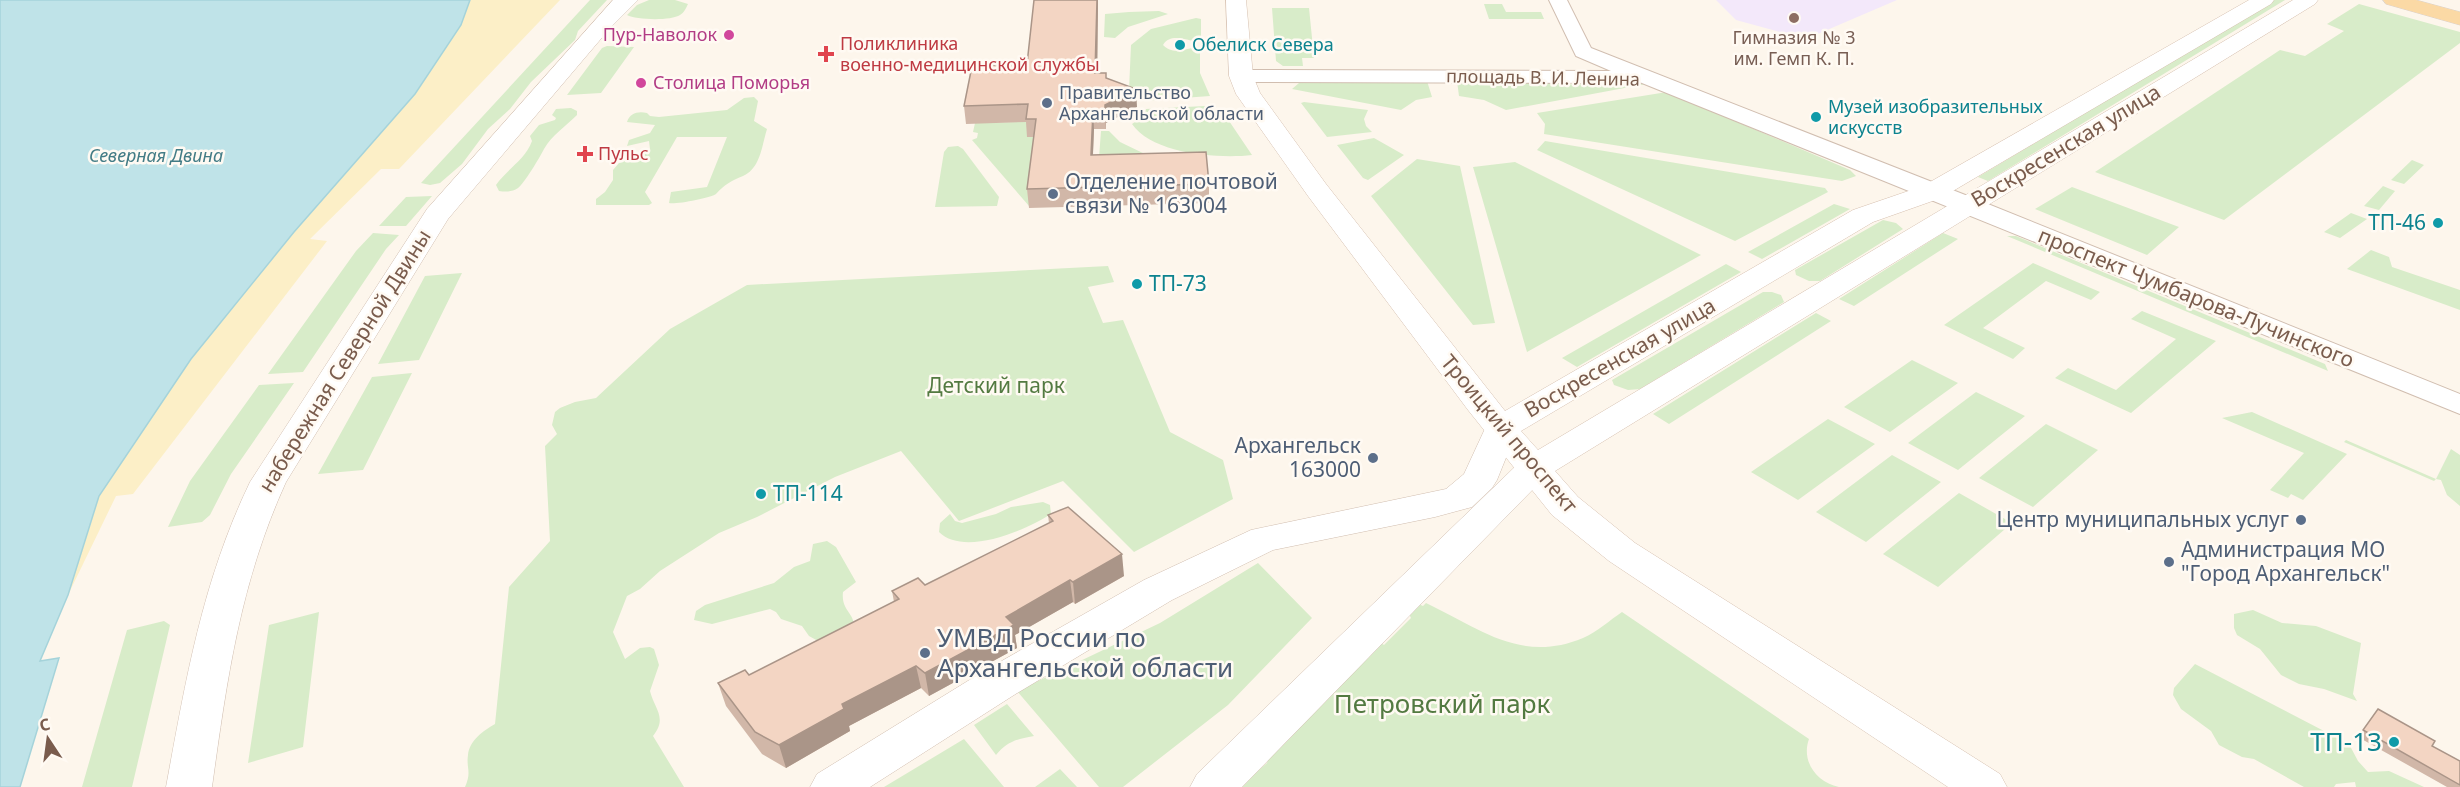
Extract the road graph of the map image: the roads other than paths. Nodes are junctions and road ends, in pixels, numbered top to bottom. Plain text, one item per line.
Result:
1 (628, 0) edge
2 (1236, 0) edge
3 (1558, 0) edge
4 (2264, 0) edge
5 (2308, 0) edge
6 (2393, 0) edge
7 (2460, 19) edge
8 (1241, 76) junction
9 (1644, 77) junction
10 (1932, 192) junction
11 (1969, 205) junction
12 (2460, 405) edge
13 (1501, 428) junction
14 (1534, 468) junction
15 (189, 787) edge
16 (833, 787) edge
17 (1213, 787) edge
18 (1983, 787) edge

1 - 15 main road, набережная Северной Двины
2 - 8 main road, Троицкий проспект
3 - 9 street
4 - 10 main road, Воскресенская улица
5 - 11 main road, Воскресенская улица
6 - 7 main road
8 - 9 street, площадь В. И. Ленина
8 - 13 main road, Троицкий проспект
9 - 10 street, площадь В. И. Ленина
10 - 11 street, проспект Чумбарова-Лучинского
10 - 13 main road, Воскресенская улица
11 - 12 street, проспект Чумбарова-Лучинского
11 - 14 main road, Воскресенская улица
13 - 14 main road, Троицкий проспект
13 - 16 main road, Воскресенская улица
14 - 17 main road, Воскресенская улица
14 - 18 main road, Троицкий проспект

